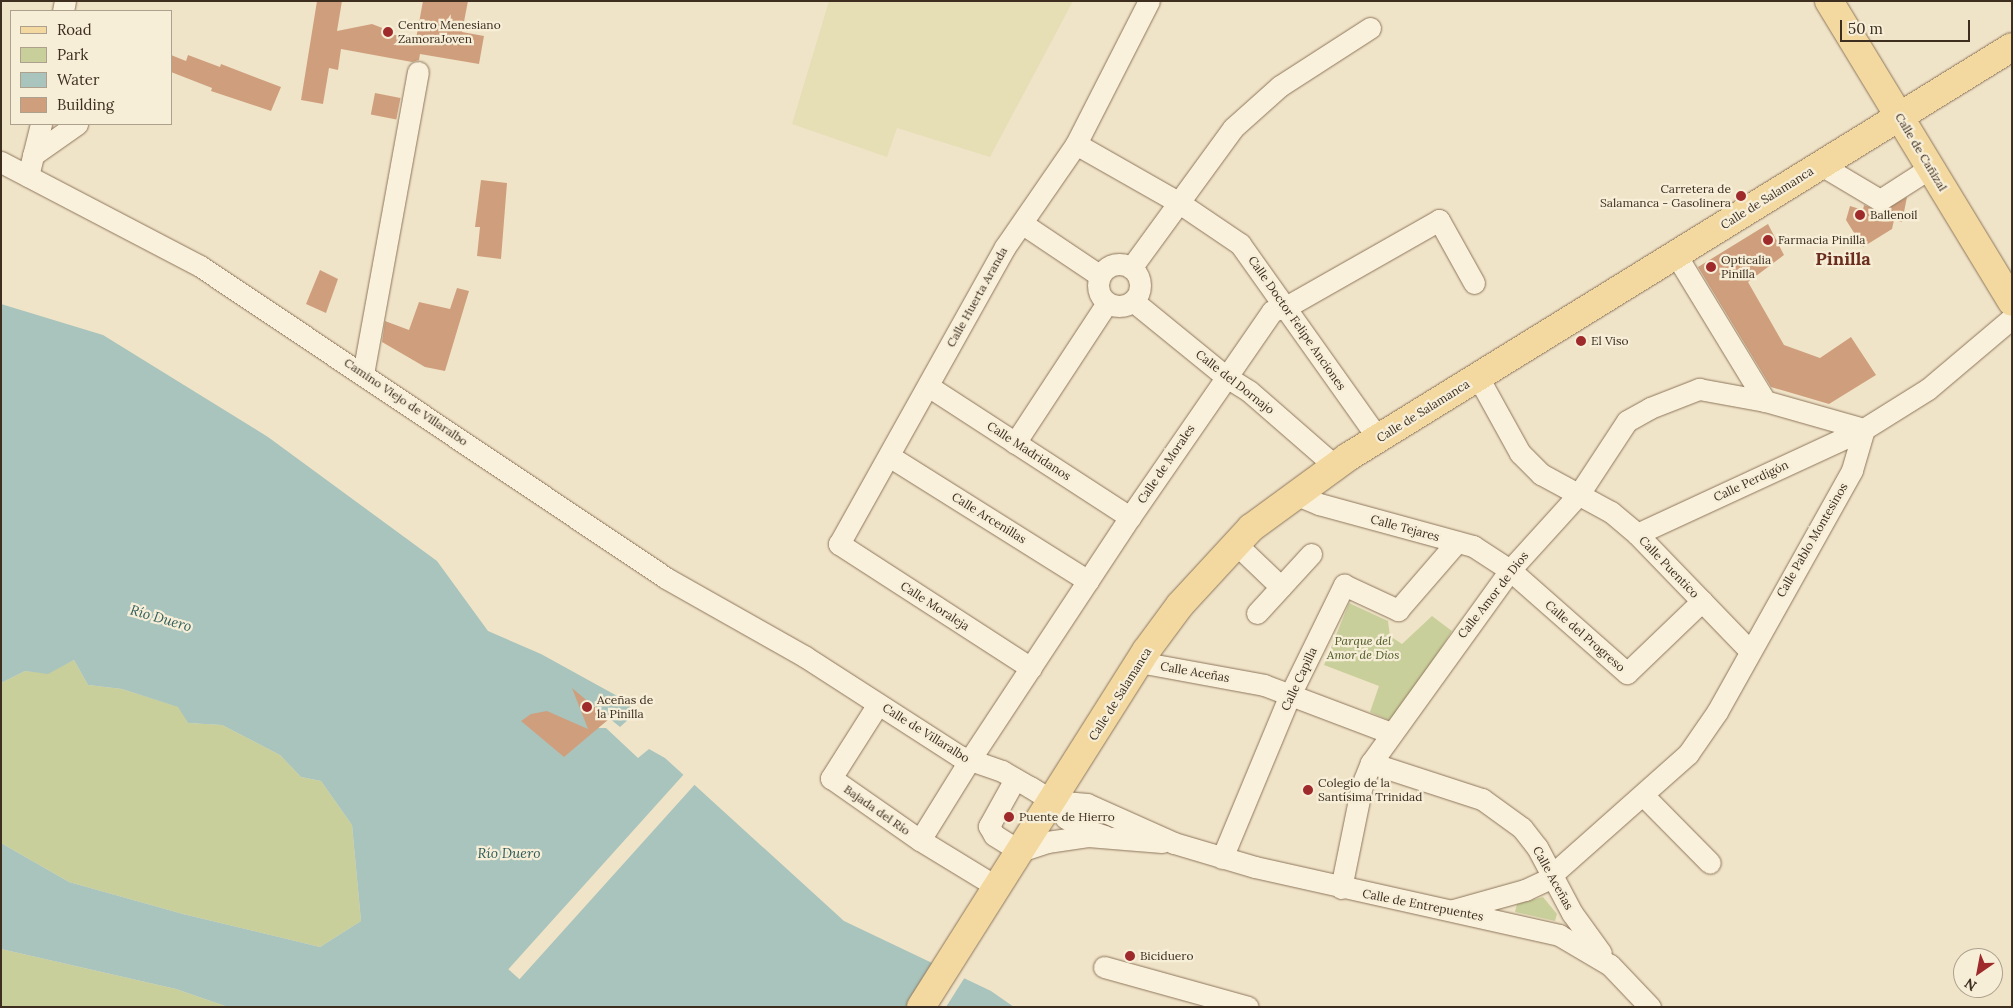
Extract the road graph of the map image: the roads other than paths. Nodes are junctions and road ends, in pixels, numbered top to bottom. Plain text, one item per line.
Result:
1 (1149, 1) edge
2 (1829, 1) edge
3 (1370, 28) dead end
4 (2012, 47) edge
5 (418, 72) dead end
6 (1900, 117) junction
7 (41, 125) edge
8 (76, 125) edge
9 (1076, 144) junction
10 (33, 155) junction
11 (1, 162) edge
12 (1822, 165) junction
13 (1930, 168) junction
14 (28, 176) junction
15 (1178, 202) junction
16 (1023, 224) junction
17 (1676, 255) junction
18 (1131, 268) junction
19 (1099, 275) junction
20 (1474, 283) dead end
21 (1133, 301) junction
22 (2012, 302) edge
23 (1107, 303) junction
24 (1286, 307) junction
25 (2012, 318) edge
26 (363, 374) junction
27 (1225, 376) junction
28 (1478, 377) junction
29 (928, 386) junction
30 (1765, 402) junction
31 (1864, 429) junction
32 (1378, 438) junction
33 (1015, 443) junction
34 (889, 456) junction
35 (1335, 466) junction
36 (1295, 494) junction
37 (1580, 494) junction
38 (1130, 517) junction
39 (1637, 534) junction
40 (1457, 542) junction
41 (839, 544) joint
42 (1236, 544) junction
43 (1310, 554) dead end
44 (1510, 570) junction
45 (1088, 581) junction
46 (1281, 587) junction
47 (1702, 601) junction
48 (1257, 613) dead end
49 (1749, 650) junction
50 (804, 656) joint
51 (1139, 662) junction
52 (1031, 668) junction
53 (1290, 695) junction
54 (878, 704) junction
55 (1391, 733) junction
56 (969, 761) junction
57 (1371, 763) junction
58 (1015, 778) junction
59 (1643, 795) junction
60 (1052, 801) junction
61 (1105, 836) junction
62 (920, 840) junction
63 (1174, 843) junction
64 (1020, 851) junction
65 (1222, 858) junction
66 (1710, 862) dead end
67 (1552, 875) junction
68 (998, 887) junction
69 (1341, 888) junction
70 (1453, 910) junction
71 (1610, 965) junction
72 (1104, 967) dead end
73 (922, 1007) edge
74 (1248, 1007) edge
75 (1650, 1007) edge

1 - 9 street, Calle Huerta Aranda
2 - 6 main road, Calle de Cañizal
3 - 15 street
4 - 6 main road, Calle de Salamanca
5 - 26 street
6 - 12 main road, Calle de Salamanca
6 - 13 main road, Calle de Cañizal
7 - 10 street
8 - 10 street
9 - 15 street, Calle Doctor Felipe Anciones
9 - 16 street, Calle Huerta Aranda
10 - 14 street
11 - 14 street, Camino Viejo de Villaralbo
12 - 13 street
12 - 17 main road, Calle de Salamanca
13 - 22 main road, Calle de Cañizal
14 - 26 street, Camino Viejo de Villaralbo
15 - 18 street
15 - 24 street, Calle Doctor Felipe Anciones
16 - 19 street
16 - 29 street, Calle Huerta Aranda
17 - 28 main road, Calle de Salamanca
17 - 30 street
18 - 19 street
18 - 21 street
19 - 23 street
20 - 24 street, Calle de Morales
21 - 23 street
21 - 27 street, Calle del Dornajo
23 - 33 street
24 - 27 street, Calle de Morales
24 - 32 street, Calle Doctor Felipe Anciones
25 - 31 street
26 - 50 street, Camino Viejo de Villaralbo
27 - 35 street, Calle del Dornajo
27 - 38 street, Calle de Morales
28 - 32 main road, Calle de Salamanca
28 - 37 street, Calle Puentico
29 - 33 street, Calle Madridanos
29 - 34 street, Calle Huerta Aranda
30 - 31 street, Calle Amor de Dios
30 - 37 street, Calle Amor de Dios
31 - 39 street, Calle Perdigón
31 - 49 street, Calle Pablo Montesinos
32 - 35 main road, Calle de Salamanca
33 - 38 street, Calle Madridanos
34 - 41 street, Calle Huerta Aranda
34 - 45 street, Calle Arcenillas
35 - 36 main road, Calle de Salamanca
36 - 40 street, Calle Tejares
36 - 42 main road, Calle de Salamanca
37 - 39 street, Calle Puentico
37 - 44 street, Calle Amor de Dios
38 - 45 street, Calle de Morales
39 - 47 street, Calle Puentico
40 - 44 street, Calle Tejares
40 - 53 street, Calle Capilla
41 - 52 street, Calle Moraleja
42 - 46 street
42 - 51 main road, Calle de Salamanca
43 - 46 street
44 - 47 street, Calle del Progreso
44 - 55 street, Calle Amor de Dios
45 - 52 street, Calle de Morales
46 - 48 street
47 - 49 street, Calle Puentico
49 - 59 street, Calle Pablo Montesinos
50 - 54 street, Calle de Villaralbo
51 - 53 street, Calle Aceñas
51 - 60 main road, Calle de Salamanca
52 - 56 street, Calle de Morales
53 - 55 street, Calle Aceñas
53 - 65 street, Calle Capilla
54 - 56 street, Calle de Villaralbo
54 - 62 street, Bajada del Río
55 - 57 street, Calle Amor de Dios
56 - 58 street, Calle de Villaralbo
56 - 62 street, Calle de Morales
57 - 67 street, Calle Aceñas
57 - 69 street, Calle Amor de Dios
58 - 60 street, Calle de Villaralbo
58 - 64 street
59 - 66 street
59 - 67 street, Calle Pablo Montesinos
60 - 61 street, Calle de Entrepuentes
60 - 63 street, Calle de Entrepuentes
60 - 64 main road, Calle de Salamanca
61 - 63 street, Calle de Entrepuentes
61 - 64 street, Calle de Entrepuentes
62 - 68 street, Bajada del Río
63 - 65 street, Calle de Entrepuentes
64 - 68 main road, Calle de Salamanca
65 - 69 street, Calle de Entrepuentes
67 - 70 street, Calle Pablo Montesinos
67 - 71 street, Calle Aceñas
68 - 73 main road, Calle de Salamanca
69 - 70 street, Calle de Entrepuentes
70 - 71 street, Calle de Entrepuentes
71 - 75 street, Calle de Entrepuentes
72 - 74 street

